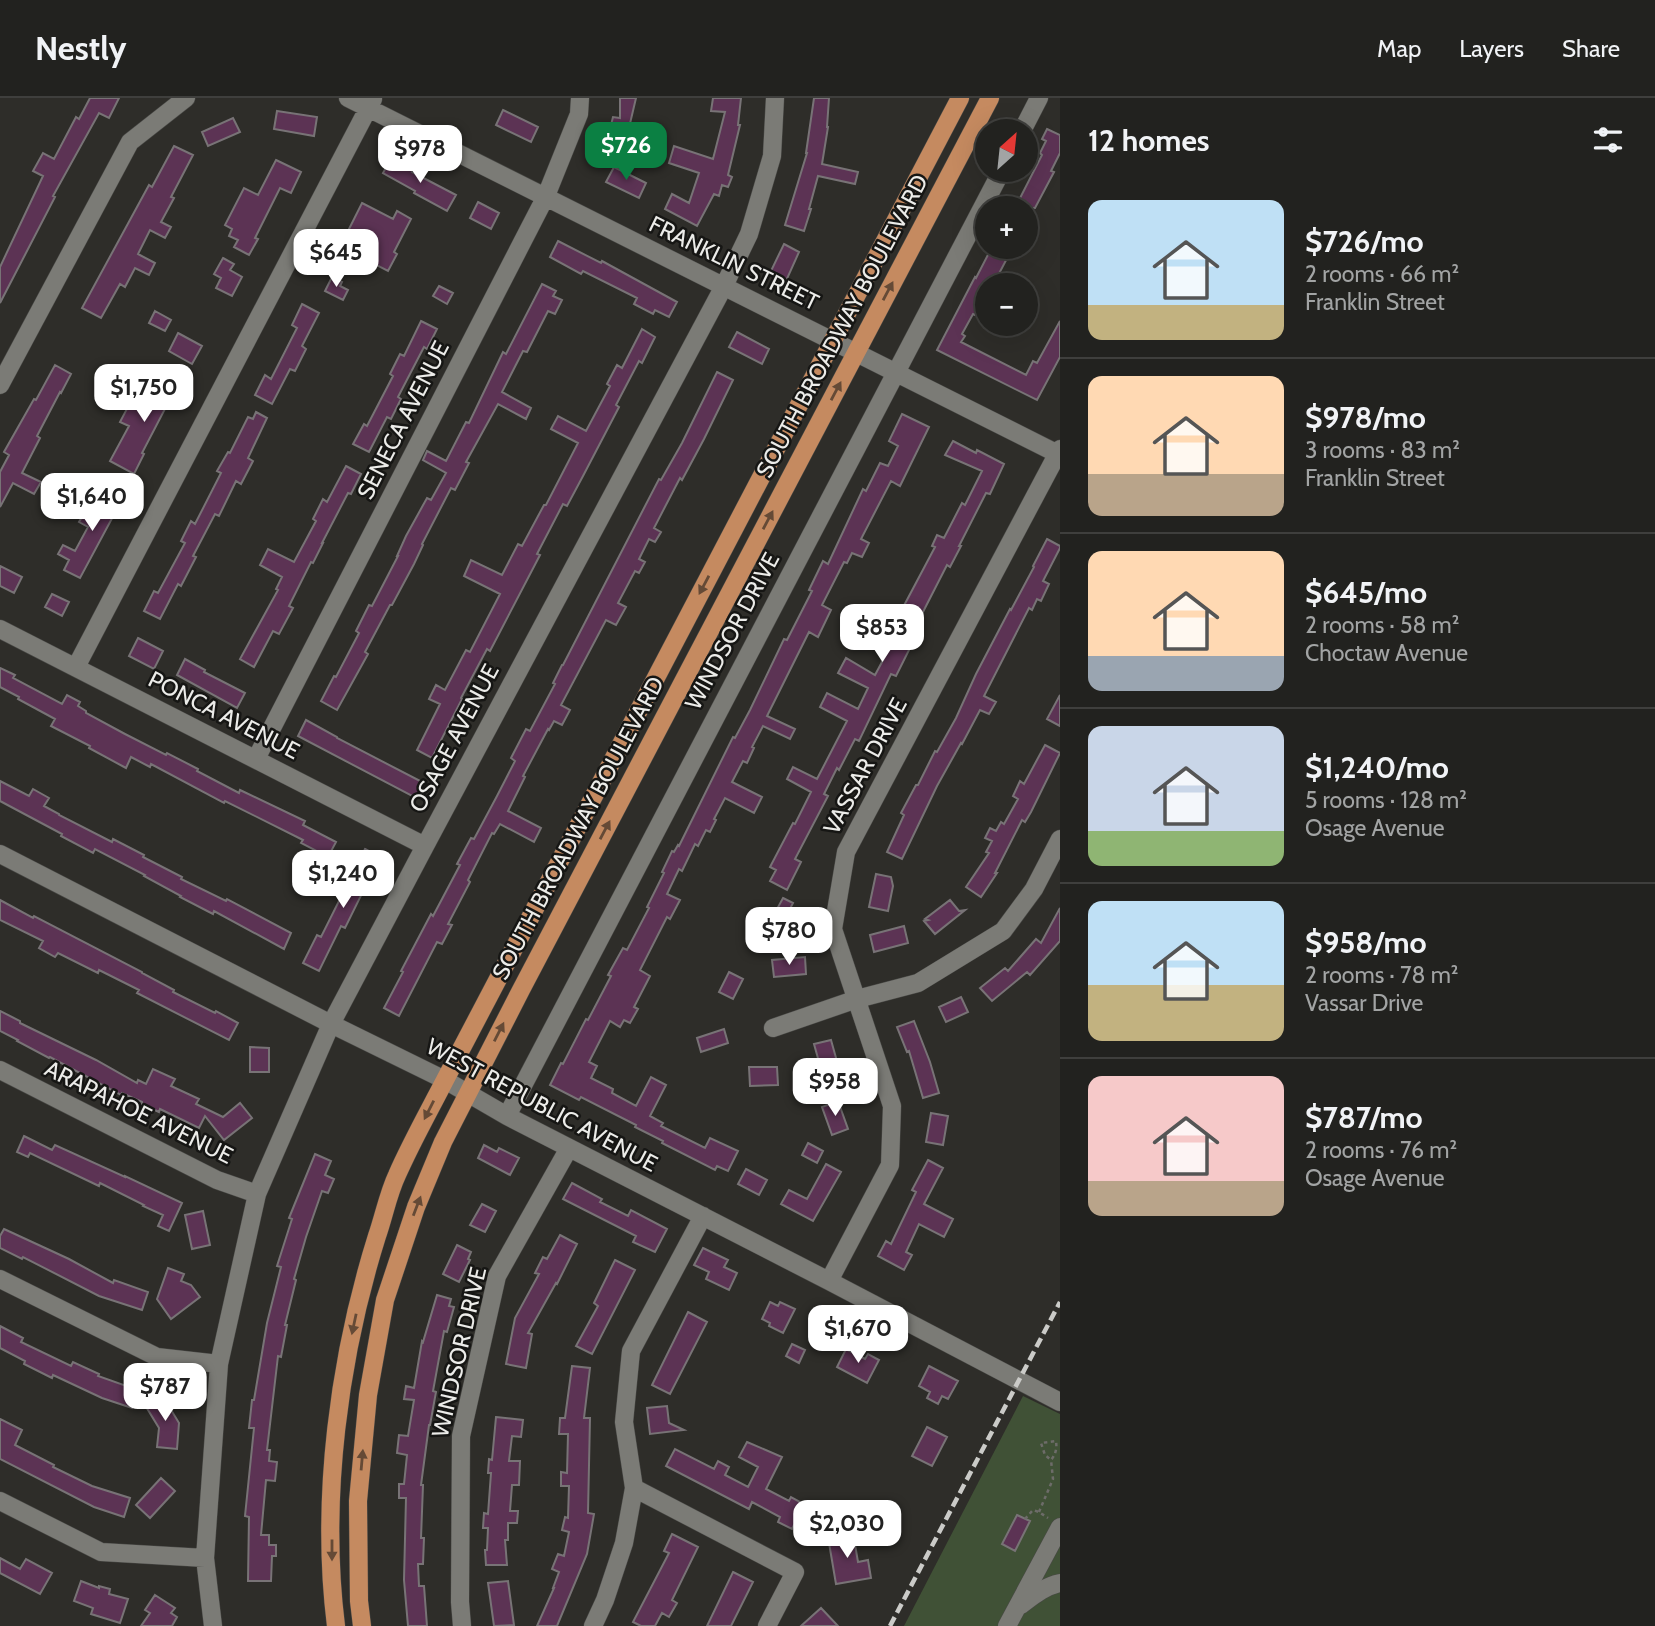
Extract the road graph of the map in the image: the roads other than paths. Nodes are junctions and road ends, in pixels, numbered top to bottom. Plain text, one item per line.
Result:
1 (186, 98) edge
2 (348, 98) edge
3 (580, 98) edge
4 (775, 98) edge
5 (960, 98) edge
6 (990, 98) edge
7 (1040, 98) edge
8 (371, 103) edge
9 (1029, 119) edge
10 (996, 182) edge
11 (546, 197) junction
12 (724, 286) junction
13 (833, 340) junction
14 (856, 352) junction
15 (896, 371) junction
16 (0, 385) edge
17 (1059, 452) edge
18 (0, 629) edge
19 (76, 667) junction
20 (256, 759) junction
21 (1060, 839) edge
22 (425, 845) junction
23 (0, 854) edge
24 (857, 999) junction
25 (331, 1024) junction
26 (773, 1028) dead end
27 (0, 1070) edge
28 (445, 1080) junction
29 (468, 1092) junction
30 (507, 1116) junction
31 (569, 1148) junction
32 (257, 1194) junction
33 (703, 1216) junction
34 (0, 1279) edge
35 (829, 1281) junction
36 (219, 1364) junction
37 (1060, 1402) edge
38 (634, 1488) junction
39 (0, 1501) edge
40 (1055, 1523) edge
41 (205, 1558) junction
42 (1060, 1583) edge
43 (1018, 1607) junction
44 (213, 1626) edge
45 (336, 1626) edge
46 (362, 1626) edge
47 (462, 1626) edge
48 (593, 1626) edge
49 (767, 1626) edge
50 (1007, 1626) edge

1 - 16 street
2 - 8 street, FRANKLIN STREET
3 - 11 street, SENECA AVENUE
4 - 12 street, OSAGE AVENUE
5 - 13 main road, SOUTH BROADWAY BOULEVARD
14 -> 6 main road, SOUTH BROADWAY BOULEVARD
7 - 9 street
8 - 11 street, FRANKLIN STREET
8 - 19 street
10 - 15 street, WINDSOR DRIVE
11 - 12 street, FRANKLIN STREET
11 - 20 street, SENECA AVENUE
12 - 13 street, FRANKLIN STREET
12 - 22 street, OSAGE AVENUE
13 - 14 street, FRANKLIN STREET
13 -> 28 main road, SOUTH BROADWAY BOULEVARD
14 - 15 street, FRANKLIN STREET
29 -> 14 main road, SOUTH BROADWAY BOULEVARD
15 - 17 street, FRANKLIN STREET
15 - 30 street, WINDSOR DRIVE
17 - 24 street, VASSAR DRIVE
18 - 19 street, PONCA AVENUE
19 - 20 street, PONCA AVENUE
20 - 22 street, PONCA AVENUE
21 - 24 street
22 - 25 street, OSAGE AVENUE
23 - 25 street, WEST REPUBLIC AVENUE
24 - 26 street
24 - 35 street, VASSAR DRIVE
25 - 28 street, WEST REPUBLIC AVENUE
25 - 32 street, OSAGE AVENUE
27 - 32 street, ARAPAHOE AVENUE
28 - 29 street, WEST REPUBLIC AVENUE
28 -> 45 main road, SOUTH BROADWAY BOULEVARD
29 - 30 street, WEST REPUBLIC AVENUE
46 -> 29 main road, SOUTH BROADWAY BOULEVARD
30 - 31 street, WEST REPUBLIC AVENUE
31 - 33 street, WEST REPUBLIC AVENUE
31 - 47 street, WINDSOR DRIVE
32 - 36 street, OSAGE AVENUE
33 - 35 street, WEST REPUBLIC AVENUE
33 - 38 street
34 - 36 street
35 - 37 street, WEST REPUBLIC AVENUE
36 - 41 street, OSAGE AVENUE
38 - 48 street
38 - 49 street
39 - 41 street
40 - 43 street
41 - 44 street, OSAGE AVENUE
42 - 43 street
43 - 50 street

